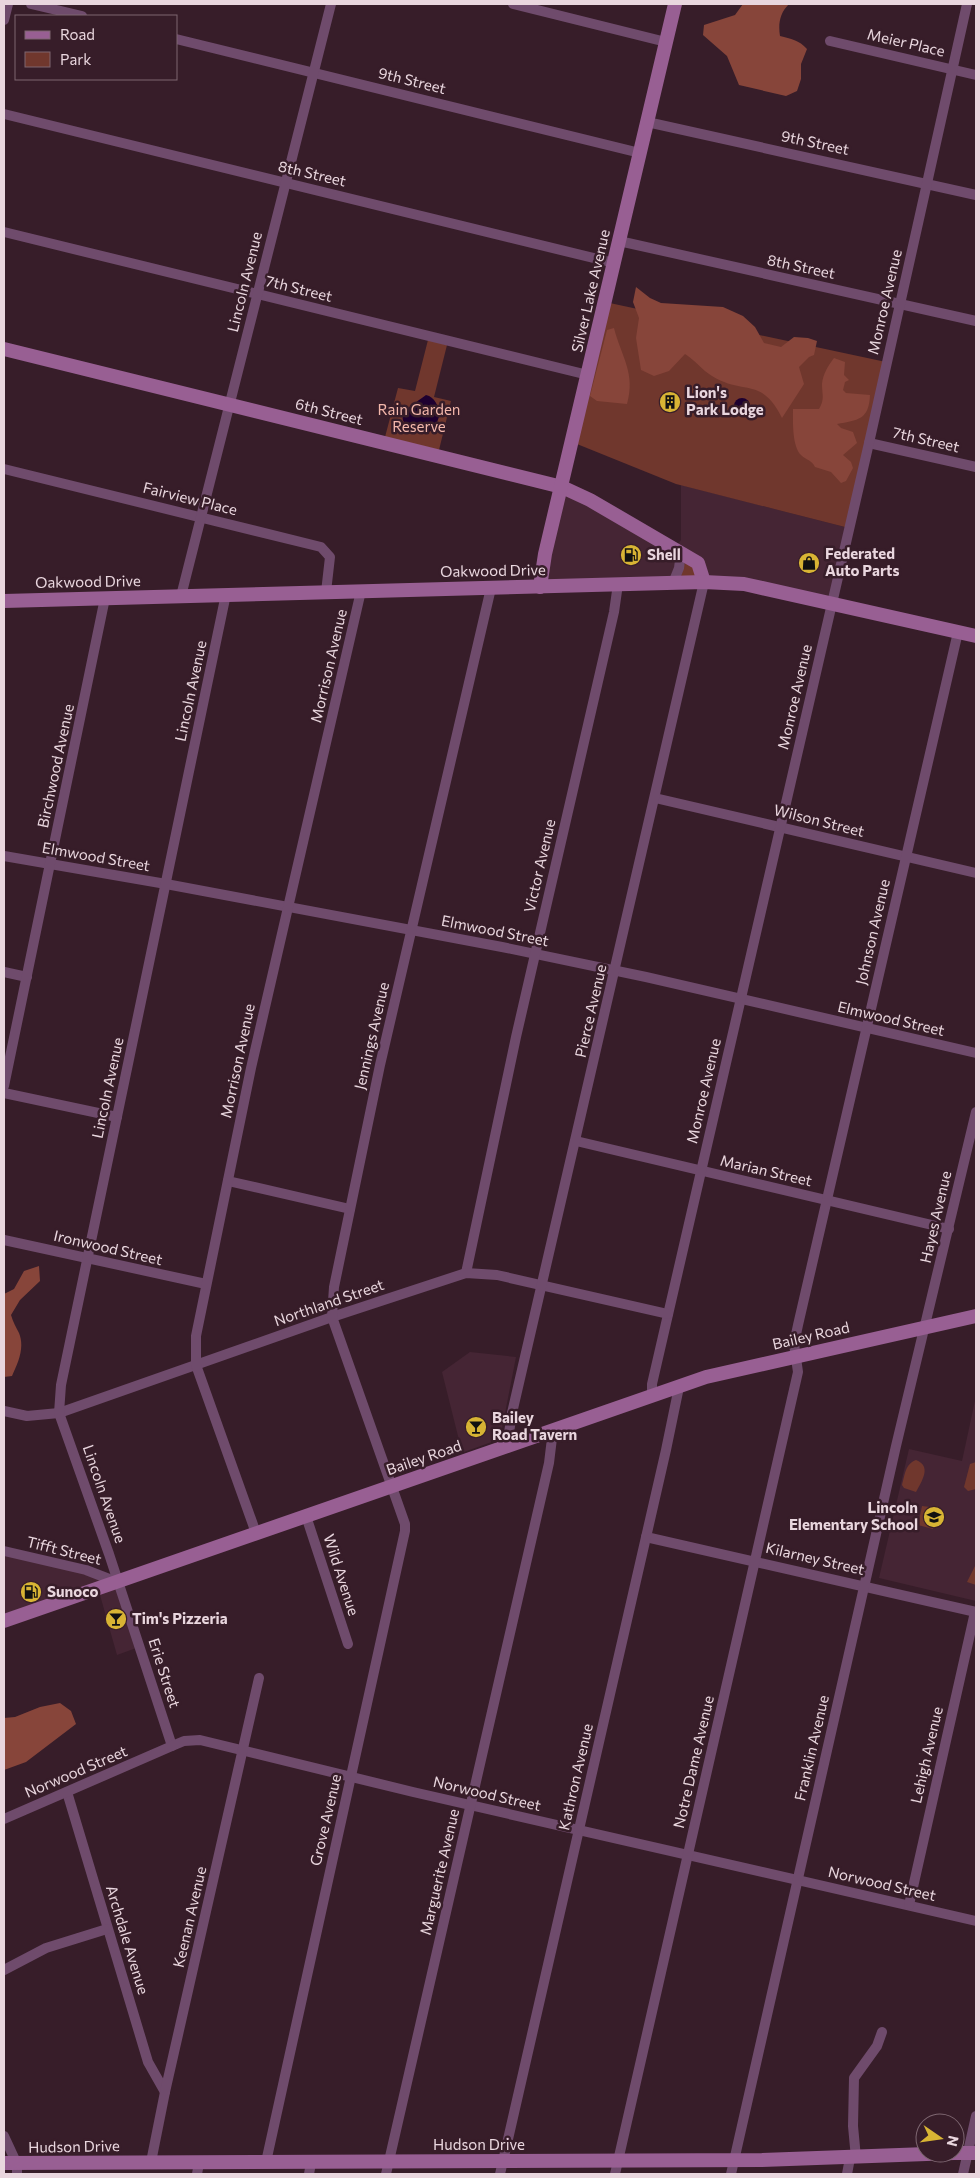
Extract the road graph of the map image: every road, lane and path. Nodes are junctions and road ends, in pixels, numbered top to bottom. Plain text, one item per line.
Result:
1 (8, 4) edge
2 (31, 4) edge
3 (331, 4) edge
4 (513, 4) edge
5 (675, 4) edge
6 (966, 4) edge
7 (78, 15) edge
8 (4, 20) edge
9 (178, 39) edge
10 (830, 41) dead end
11 (666, 42) junction
12 (952, 69) junction
13 (314, 72) junction
14 (976, 75) edge
15 (4, 114) edge
16 (647, 122) junction
17 (640, 152) junction
18 (927, 183) junction
19 (286, 184) junction
20 (976, 195) edge
21 (4, 232) edge
22 (619, 241) junction
23 (614, 263) junction
24 (258, 294) junction
25 (900, 304) junction
26 (976, 321) edge
27 (4, 350) edge
28 (588, 374) junction
29 (230, 404) junction
30 (869, 443) junction
31 (976, 467) edge
32 (4, 469) edge
33 (562, 487) junction
34 (201, 518) junction
35 (681, 552) junction
36 (704, 582) junction
37 (673, 583) junction
38 (618, 584) junction
39 (540, 587) junction
40 (491, 588) junction
41 (361, 591) junction
42 (326, 592) junction
43 (226, 594) junction
44 (181, 596) junction
45 (105, 598) junction
46 (4, 601) edge
47 (832, 604) junction
48 (958, 632) junction
49 (976, 636) edge
50 (655, 798) junction
51 (781, 827) junction
52 (4, 856) edge
53 (906, 857) junction
54 (50, 864) junction
55 (976, 873) edge
56 (166, 884) junction
57 (289, 906) junction
58 (412, 930) junction
59 (535, 954) junction
60 (4, 972) edge
61 (615, 972) junction
62 (27, 977) junction
63 (741, 999) junction
64 (868, 1028) junction
65 (976, 1053) edge
66 (4, 1086) edge
67 (4, 1093) edge
68 (976, 1112) edge
69 (117, 1117) junction
70 (576, 1141) junction
71 (701, 1171) junction
72 (228, 1181) junction
73 (827, 1200) junction
74 (350, 1209) junction
75 (949, 1229) junction
76 (4, 1240) edge
77 (87, 1258) junction
78 (466, 1273) junction
79 (206, 1284) junction
80 (542, 1285) junction
81 (668, 1314) junction
82 (976, 1316) edge
83 (332, 1317) junction
84 (924, 1329) junction
85 (796, 1356) junction
86 (196, 1365) junction
87 (679, 1387) junction
88 (652, 1396) junction
89 (4, 1411) edge
90 (59, 1413) junction
91 (553, 1430) junction
92 (507, 1446) junction
93 (392, 1486) junction
94 (306, 1516) junction
95 (256, 1533) junction
96 (646, 1537) junction
97 (4, 1551) edge
98 (755, 1561) junction
99 (117, 1582) junction
100 (864, 1586) junction
101 (976, 1612) edge
102 (4, 1621) edge
103 (348, 1644) dead end
104 (259, 1678) dead end
105 (172, 1746) junction
106 (243, 1750) junction
107 (351, 1777) junction
108 (67, 1792) junction
109 (471, 1805) junction
110 (4, 1819) edge
111 (579, 1830) junction
112 (688, 1855) junction
113 (798, 1880) junction
114 (909, 1905) junction
115 (976, 1921) edge
116 (107, 1929) junction
117 (4, 1970) edge
118 (882, 2032) dead end
119 (165, 2092) junction
120 (976, 2116) edge
121 (4, 2136) edge
122 (965, 2147) edge
123 (915, 2155) edge
124 (853, 2158) junction
125 (618, 2160) junction
126 (734, 2160) junction
127 (151, 2162) junction
128 (266, 2162) junction
129 (12, 2167) edge
130 (310, 2168) edge
131 (387, 2168) edge
132 (502, 2168) edge
133 (198, 2169) edge
134 (615, 2174) edge
135 (731, 2174) edge
136 (847, 2174) edge

1 - 8 street
2 - 7 street
3 - 13 street, Lincoln Avenue
4 - 11 street
5 - 11 street, Silver Lake Avenue
6 - 12 street, Monroe Avenue
9 - 13 street, 9th Street
10 - 12 street, Meier Place
11 - 16 street, Silver Lake Avenue
12 - 14 street, Meier Place
12 - 18 street, Monroe Avenue
13 - 17 street, 9th Street
13 - 19 street, Lincoln Avenue
15 - 19 street, 8th Street
16 - 17 street, Silver Lake Avenue
16 - 18 street, 9th Street
17 - 22 street, Silver Lake Avenue
18 - 20 street, 9th Street
18 - 25 street, Monroe Avenue
19 - 23 street, 8th Street
19 - 24 street, Lincoln Avenue
21 - 24 street, 7th Street
22 - 23 street, Silver Lake Avenue
22 - 25 street, 8th Street
23 - 28 street, Silver Lake Avenue
24 - 28 street, 7th Street
24 - 29 street, Lincoln Avenue
25 - 26 street, 8th Street
25 - 30 street, Monroe Avenue
27 - 29 street, 6th Street
28 - 33 street, Silver Lake Avenue
29 - 33 street, 6th Street
29 - 34 street, Lincoln Avenue
30 - 31 street, 7th Street
30 - 47 street, Monroe Avenue
32 - 34 street, Fairview Place
33 - 35 street, 6th Street
33 - 39 street, Silver Lake Avenue
34 - 42 street, Fairview Place
34 - 44 street, Lincoln Avenue
35 - 36 street, 6th Street
35 - 37 street
36 - 37 street, Oakwood Drive
36 - 47 street, Oakwood Drive
36 - 50 street, Pierce Avenue
37 - 38 street, Oakwood Drive
38 - 39 street, Oakwood Drive
38 - 59 street, Victor Avenue
39 - 40 street, Oakwood Drive
40 - 41 street, Oakwood Drive
40 - 58 street, Jennings Avenue
41 - 42 street, Oakwood Drive
41 - 57 street, Morrison Avenue
42 - 43 street, Oakwood Drive
43 - 44 street, Oakwood Drive
43 - 56 street, Lincoln Avenue
44 - 45 street, Oakwood Drive
45 - 46 street, Oakwood Drive
45 - 54 street, Birchwood Avenue
47 - 48 street, Oakwood Drive
47 - 51 street, Monroe Avenue
48 - 49 street, Oakwood Drive
48 - 53 street, Johnson Avenue
50 - 51 street, Wilson Street
50 - 61 street, Pierce Avenue
51 - 53 street, Wilson Street
51 - 63 street, Monroe Avenue
52 - 54 street, Elmwood Street
53 - 55 street, Wilson Street
53 - 64 street, Johnson Avenue
54 - 56 street, Elmwood Street
54 - 62 street, Birchwood Avenue
56 - 57 street, Elmwood Street
56 - 69 street, Lincoln Avenue
57 - 58 street, Elmwood Street
57 - 72 street, Morrison Avenue
58 - 59 street, Elmwood Street
58 - 74 street, Jennings Avenue
59 - 61 street, Elmwood Street
59 - 78 street, Victor Avenue
60 - 62 street
61 - 63 street, Elmwood Street
61 - 70 street, Pierce Avenue
62 - 66 street, Birchwood Avenue
63 - 64 street, Elmwood Street
63 - 71 street, Monroe Avenue
64 - 65 street, Elmwood Street
64 - 73 street, Johnson Avenue
67 - 69 street
68 - 75 street, Hayes Avenue
69 - 77 street, Lincoln Avenue
70 - 71 street, Marian Street
70 - 80 street, Pierce Avenue
71 - 73 street, Marian Street
71 - 81 street, Monroe Avenue
72 - 74 street
72 - 79 street, Morrison Avenue
73 - 75 street, Marian Street
73 - 85 street, Johnson Avenue
74 - 83 street, Jennings Avenue
75 - 84 street, Hayes Avenue
76 - 77 street, Ironwood Street
77 - 79 street, Ironwood Street
77 - 90 street, Lincoln Avenue
78 - 80 street, Northland Street
78 - 83 street, Northland Street
79 - 86 street, Morrison Avenue
80 - 81 street, Northland Street
80 - 92 street, Pierce Avenue
81 - 88 street, Monroe Avenue
82 - 84 street, Bailey Road
83 - 86 street, Northland Street
83 - 93 street, Jennings Avenue
84 - 85 street, Bailey Road
84 - 100 street, Franklin Avenue
85 - 87 street, Bailey Road
85 - 98 street, Notre Dame Avenue
86 - 90 street, Northland Street
86 - 95 street, Morrison Avenue
87 - 88 street, Bailey Road
87 - 96 street, Kathron Avenue
88 - 91 street, Bailey Road
89 - 90 street, Northland Street
90 - 99 street, Lincoln Avenue
91 - 92 street, Bailey Road
91 - 109 street, Marguerite Avenue
92 - 93 street, Bailey Road
93 - 94 street, Bailey Road
93 - 107 street, Grove Avenue
94 - 95 street, Bailey Road
94 - 103 street, Wild Avenue
95 - 99 street, Bailey Road
96 - 98 street, Kilarney Street
96 - 111 street, Kathron Avenue
97 - 99 street, Tifft Street
98 - 100 street, Kilarney Street
98 - 112 street, Notre Dame Avenue
99 - 102 street, Bailey Road
99 - 105 street, Erie Street
100 - 101 street, Kilarney Street
100 - 113 street, Franklin Avenue
101 - 114 street, Lehigh Avenue
104 - 106 street, Keenan Avenue
105 - 106 street, Norwood Street
105 - 108 street, Norwood Street
106 - 107 street, Norwood Street
106 - 119 street, Keenan Avenue
107 - 109 street, Norwood Street
107 - 128 street, Grove Avenue
108 - 110 street, Norwood Street
108 - 116 street, Archdale Avenue
109 - 111 street, Norwood Street
109 - 131 street, Marguerite Avenue
111 - 112 street, Norwood Street
111 - 132 street, Kathron Avenue
112 - 113 street, Norwood Street
112 - 125 street, Notre Dame Avenue
113 - 114 street, Norwood Street
113 - 126 street, Franklin Avenue
114 - 115 street, Norwood Street
116 - 117 street
116 - 119 street, Archdale Avenue
118 - 124 street
119 - 127 street, Keenan Avenue
120 - 122 street
121 - 129 street
123 - 124 street, Hudson Drive
124 - 126 street, Hudson Drive
124 - 136 street
125 - 126 street, Hudson Drive
125 - 132 street, Hudson Drive
125 - 134 street, Notre Dame Avenue
126 - 135 street, Franklin Avenue
127 - 129 street, Hudson Drive
127 - 133 street, Hudson Drive
128 - 130 street, Hudson Drive
128 - 133 street, Hudson Drive
130 - 131 street, Hudson Drive
131 - 132 street, Hudson Drive

